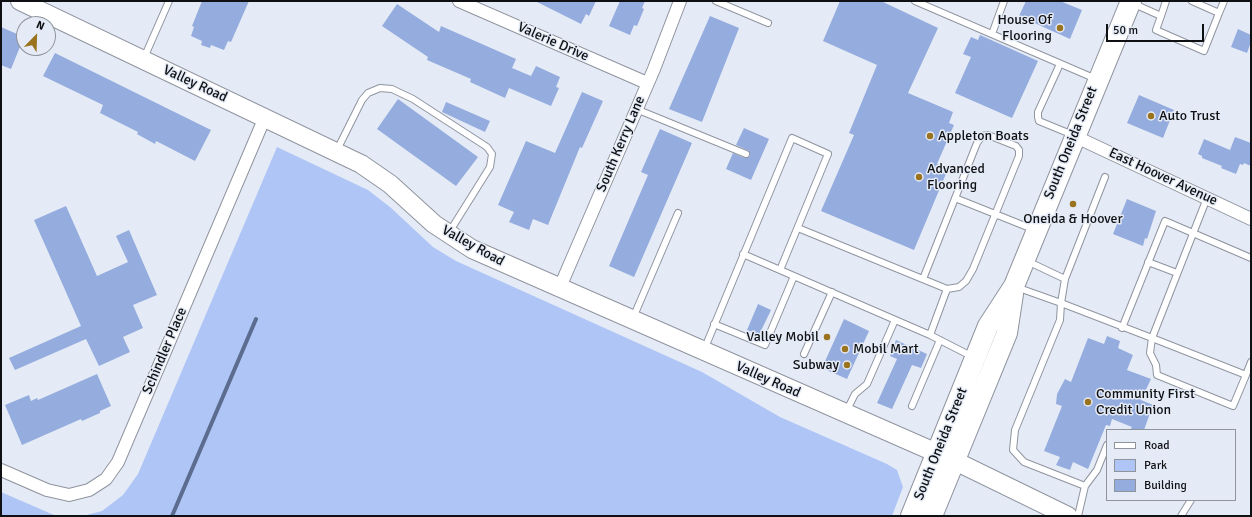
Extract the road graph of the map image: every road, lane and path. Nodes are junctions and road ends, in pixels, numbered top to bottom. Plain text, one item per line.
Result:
1 (20, 1) edge
2 (169, 1) edge
3 (459, 1) edge
4 (680, 1) edge
5 (716, 1) edge
6 (915, 1) edge
7 (1004, 1) edge
8 (1129, 1) edge
9 (1166, 1) edge
10 (1192, 1) edge
11 (1224, 1) edge
12 (1219, 12) junction
13 (1161, 16) junction
14 (768, 23) dead end
15 (992, 34) junction
16 (143, 60) junction
17 (1060, 64) junction
18 (1098, 79) junction
19 (647, 83) junction
20 (636, 109) junction
21 (265, 117) junction
22 (1074, 136) junction
23 (337, 151) junction
24 (746, 154) dead end
25 (1105, 177) dead end
26 (955, 198) junction
27 (1207, 198) junction
28 (678, 213) dead end
29 (996, 214) junction
30 (1251, 219) edge
31 (798, 228) junction
32 (1036, 230) junction
33 (1193, 233) junction
34 (448, 234) junction
35 (743, 254) junction
36 (1251, 258) edge
37 (1024, 260) junction
38 (1148, 262) junction
39 (780, 270) junction
40 (1177, 273) junction
41 (794, 276) junction
42 (923, 279) junction
43 (1065, 279) junction
44 (1014, 286) junction
45 (560, 287) junction
46 (947, 289) junction
47 (832, 292) junction
48 (1061, 303) junction
49 (632, 319) junction
50 (895, 320) junction
51 (714, 324) junction
52 (1122, 328) junction
53 (930, 335) junction
54 (1152, 338) junction
55 (940, 340) junction
56 (703, 351) junction
57 (804, 354) dead end
58 (976, 358) junction
59 (1251, 362) edge
60 (1246, 376) junction
61 (912, 406) dead end
62 (845, 414) junction
63 (1106, 448) edge
64 (946, 457) junction
65 (1, 470) edge
66 (1085, 486) junction
67 (1190, 501) edge
68 (911, 516) edge
69 (932, 516) edge
70 (1068, 516) edge
71 (1078, 516) edge
72 (1181, 516) edge

1 - 16 street, Valley Road
2 - 16 lane
3 - 19 street, Valerie Drive
4 - 19 street, South Kerry Lane
5 - 14 lane
6 - 15 lane
7 - 15 lane
8 - 13 lane
8 - 18 main road, South Oneida Street
9 - 13 lane
10 - 12 lane
11 - 12 lane
12 - 13 lane
15 - 17 lane
16 - 21 street, Valley Road
17 - 18 lane
17 - 22 lane
18 - 22 main road, South Oneida Street
19 - 20 street, South Kerry Lane
20 - 24 lane
20 - 45 street, South Kerry Lane
21 - 23 street, Valley Road
21 - 65 street, Schindler Place
22 - 27 street, East Hoover Avenue
22 - 32 main road, South Oneida Street
23 - 34 street, Valley Road
23 - 34 lane
25 - 43 lane
26 - 29 lane
26 - 29 lane
26 - 42 lane
27 - 30 street, East Hoover Avenue
27 - 33 lane
28 - 49 lane
29 - 32 lane
29 - 46 lane
31 - 35 lane
31 - 39 lane
31 - 42 lane
32 - 37 main road, South Oneida Street
33 - 36 lane
33 - 38 lane
33 - 40 lane
34 - 45 street, Valley Road
35 - 39 lane
35 - 51 lane
37 - 43 lane
37 - 44 main road, South Oneida Street
38 - 40 lane
38 - 52 lane
39 - 41 lane
40 - 54 lane
41 - 47 lane
41 - 51 lane
42 - 46 lane
43 - 48 lane
44 - 48 lane
44 - 58 main road, South Oneida Street
44 - 64 main road, South Oneida Street
45 - 49 street, Valley Road
46 - 53 lane
47 - 50 lane
47 - 57 lane
48 - 52 lane
48 - 66 lane
49 - 56 street, Valley Road
50 - 53 lane
50 - 62 lane
51 - 56 lane
52 - 54 lane
53 - 55 lane
54 - 60 lane
54 - 60 lane
55 - 58 lane
55 - 61 lane
56 - 62 street, Valley Road
58 - 64 main road, South Oneida Street
59 - 60 lane
62 - 64 street, Valley Road
63 - 66 lane
64 - 68 main road, South Oneida Street
64 - 69 main road, South Oneida Street
64 - 70 street, Valley Road
66 - 71 lane
67 - 72 lane

